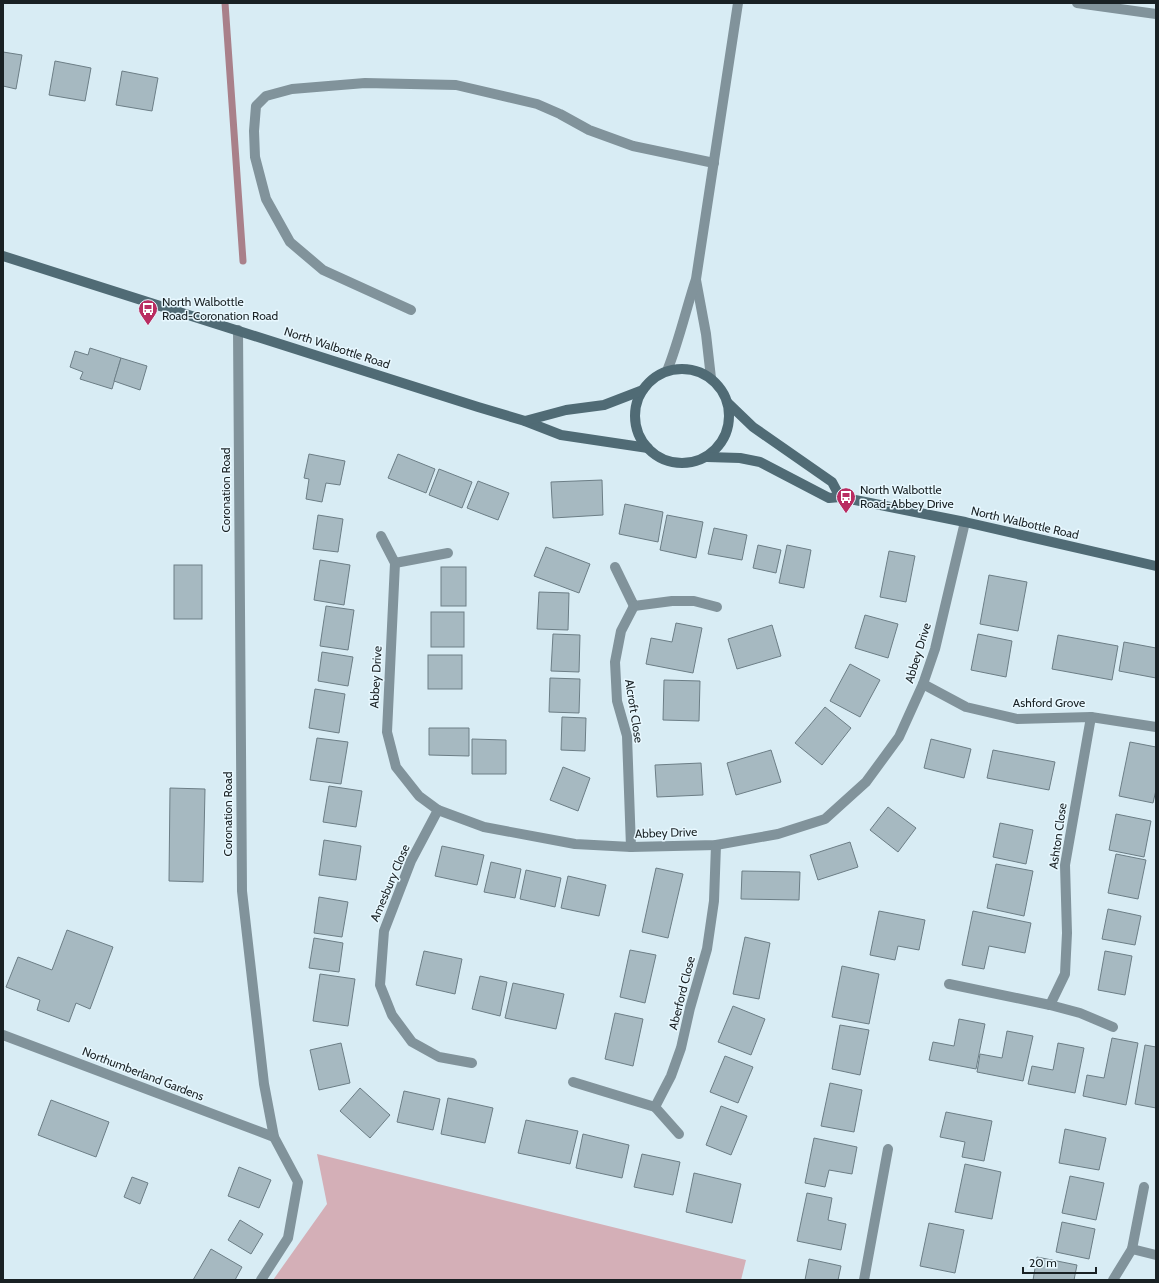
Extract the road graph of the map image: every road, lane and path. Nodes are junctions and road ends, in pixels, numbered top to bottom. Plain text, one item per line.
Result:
1 (738, 3) edge
2 (1077, 3) edge
3 (1156, 14) edge
4 (714, 163) junction
5 (3, 256) edge
6 (696, 278) junction
7 (411, 310) dead end
8 (238, 330) junction
9 (667, 371) junction
10 (711, 378) junction
11 (643, 390) junction
12 (728, 403) junction
13 (525, 421) junction
14 (648, 448) junction
15 (707, 457) junction
16 (840, 497) junction
17 (965, 522) junction
18 (381, 536) dead end
19 (448, 553) dead end
20 (395, 563) junction
21 (1156, 566) edge
22 (615, 567) dead end
23 (634, 606) junction
24 (717, 607) dead end
25 (923, 684) junction
26 (1091, 717) junction
27 (1156, 727) edge
28 (438, 810) junction
29 (716, 845) junction
30 (631, 847) junction
31 (949, 984) dead end
32 (1050, 1005) junction
33 (1112, 1027) dead end
34 (3, 1035) edge
35 (472, 1063) dead end
36 (573, 1082) dead end
37 (655, 1107) junction
38 (679, 1134) dead end
39 (274, 1137) junction
40 (888, 1149) dead end
41 (1144, 1187) dead end
42 (1132, 1249) junction
43 (1156, 1255) edge
44 (260, 1280) edge
45 (864, 1280) edge
46 (1113, 1280) edge

1 - 4 street
2 - 3 street
4 - 6 street
4 - 7 street
5 - 8 street, North Walbottle Road
6 - 9 street
6 - 10 street
8 - 13 street, North Walbottle Road
8 - 39 street, Coronation Road
9 - 10 street, North Walbottle Road
9 - 11 street, North Walbottle Road
10 - 12 street, North Walbottle Road
11 - 13 street, North Walbottle Road
11 - 14 street, North Walbottle Road
12 - 15 street, North Walbottle Road
12 - 16 street, North Walbottle Road
13 - 14 street, North Walbottle Road
14 - 15 street, North Walbottle Road
15 - 16 street, North Walbottle Road
16 - 17 street, North Walbottle Road
17 - 21 street, North Walbottle Road
17 - 25 street, Abbey Drive
18 - 20 street
19 - 20 street
20 - 28 street, Abbey Drive
22 - 23 street
23 - 24 street
23 - 30 street, Alcroft Close
25 - 26 street, Ashford Grove
25 - 29 street, Abbey Drive
26 - 27 street, Ashford Grove
26 - 32 street, Ashton Close
28 - 30 street, Abbey Drive
28 - 35 street, Amesbury Close
29 - 30 street, Abbey Drive
29 - 37 street, Aberford Close
31 - 32 street
32 - 33 street
34 - 39 street, Northumberland Gardens
36 - 37 street
37 - 38 street
39 - 44 street, Coronation Road
40 - 45 street
41 - 42 street
42 - 43 street
42 - 46 street

